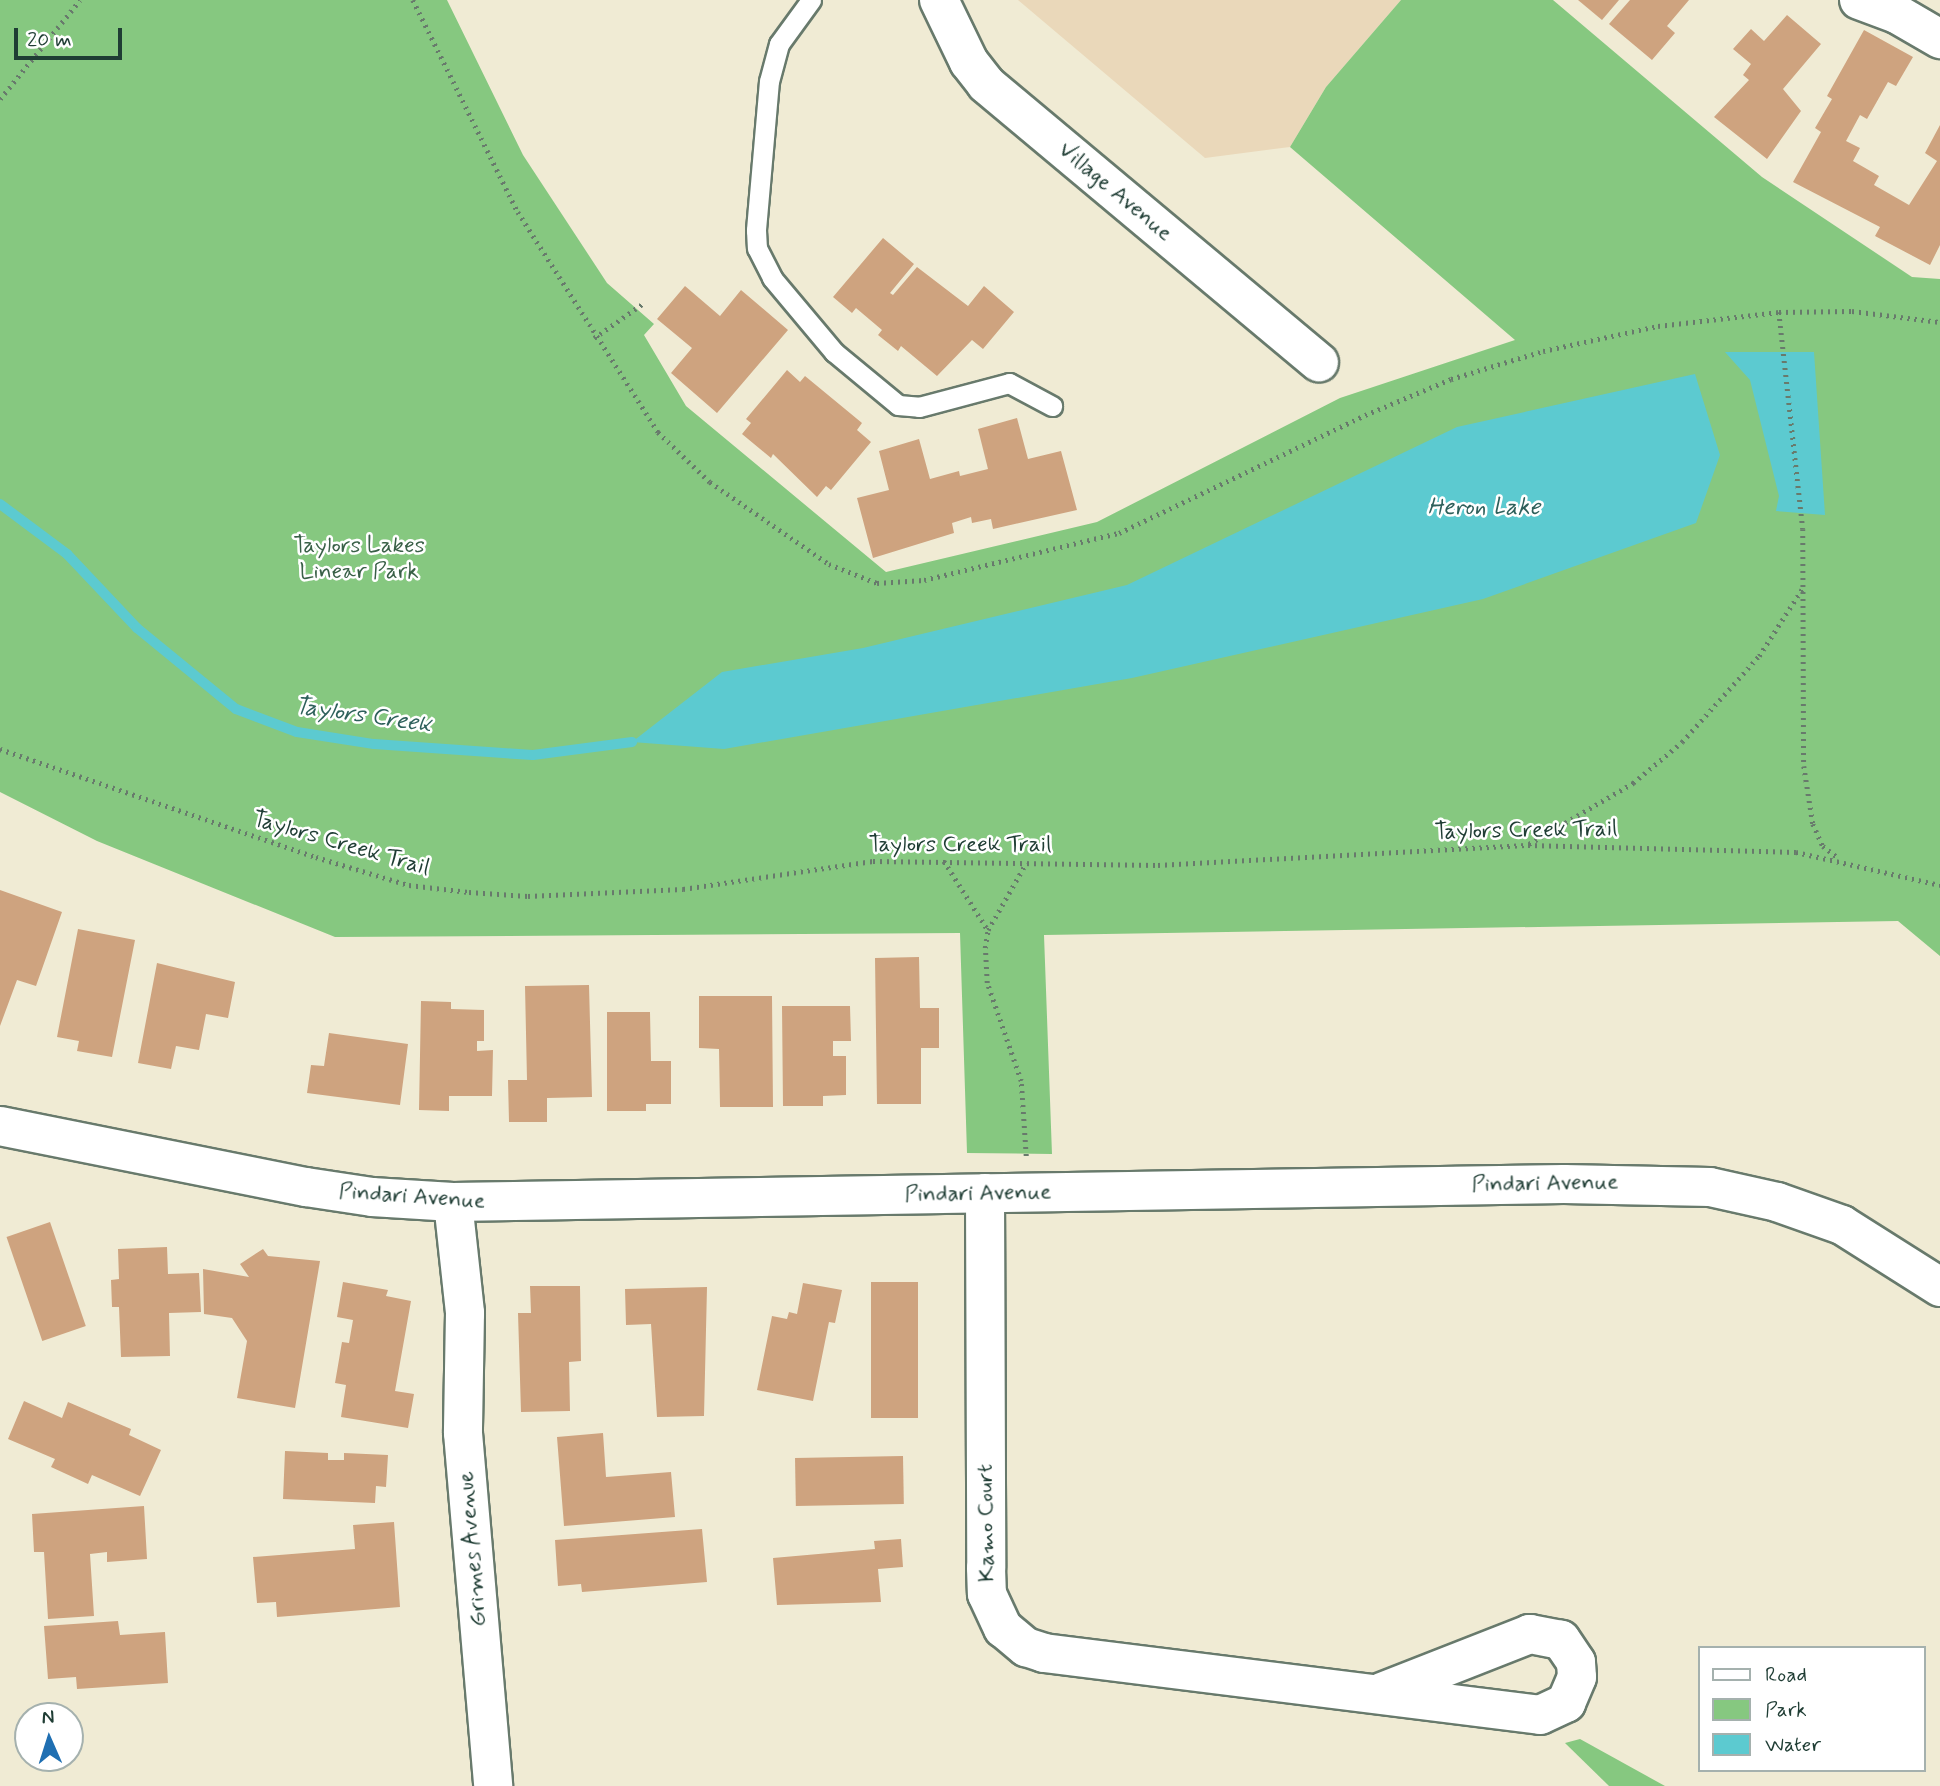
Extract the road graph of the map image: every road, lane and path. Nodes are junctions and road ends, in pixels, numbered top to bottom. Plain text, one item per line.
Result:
1 (80, 0) edge
2 (413, 0) edge
3 (811, 0) edge
4 (939, 0) edge
5 (1859, 0) edge
6 (1940, 39) edge
7 (0, 99) edge
8 (645, 302) dead end
9 (1779, 312) junction
10 (1940, 322) edge
11 (594, 338) junction
12 (1319, 362) dead end
13 (1052, 406) dead end
14 (1802, 589) junction
15 (1, 751) edge
16 (1528, 845) junction
17 (1840, 860) junction
18 (944, 861) junction
19 (1026, 863) junction
20 (1940, 885) edge
21 (988, 930) junction
22 (0, 1126) edge
23 (985, 1193) junction
24 (1026, 1194) junction
25 (468, 1202) junction
26 (1940, 1287) edge
27 (1382, 1692) dead end
28 (493, 1786) edge

1 - 7 path
2 - 11 path
3 - 13 lane
4 - 12 street, Village Avenue
5 - 6 street
8 - 11 path
9 - 10 path
9 - 11 path
9 - 14 path
14 - 16 path
14 - 17 path
15 - 18 path, Taylors Creek Trail
16 - 17 path, Taylors Creek Trail
16 - 19 path, Taylors Creek Trail
17 - 20 path, Taylors Creek Trail
18 - 19 path, Taylors Creek Trail
18 - 21 path
19 - 21 path
21 - 24 path
22 - 25 street, Pindari Avenue
23 - 24 street, Pindari Avenue
23 - 25 street, Pindari Avenue
23 - 27 street, Kamo Court
24 - 26 street, Pindari Avenue
25 - 28 street, Grimes Avenue

